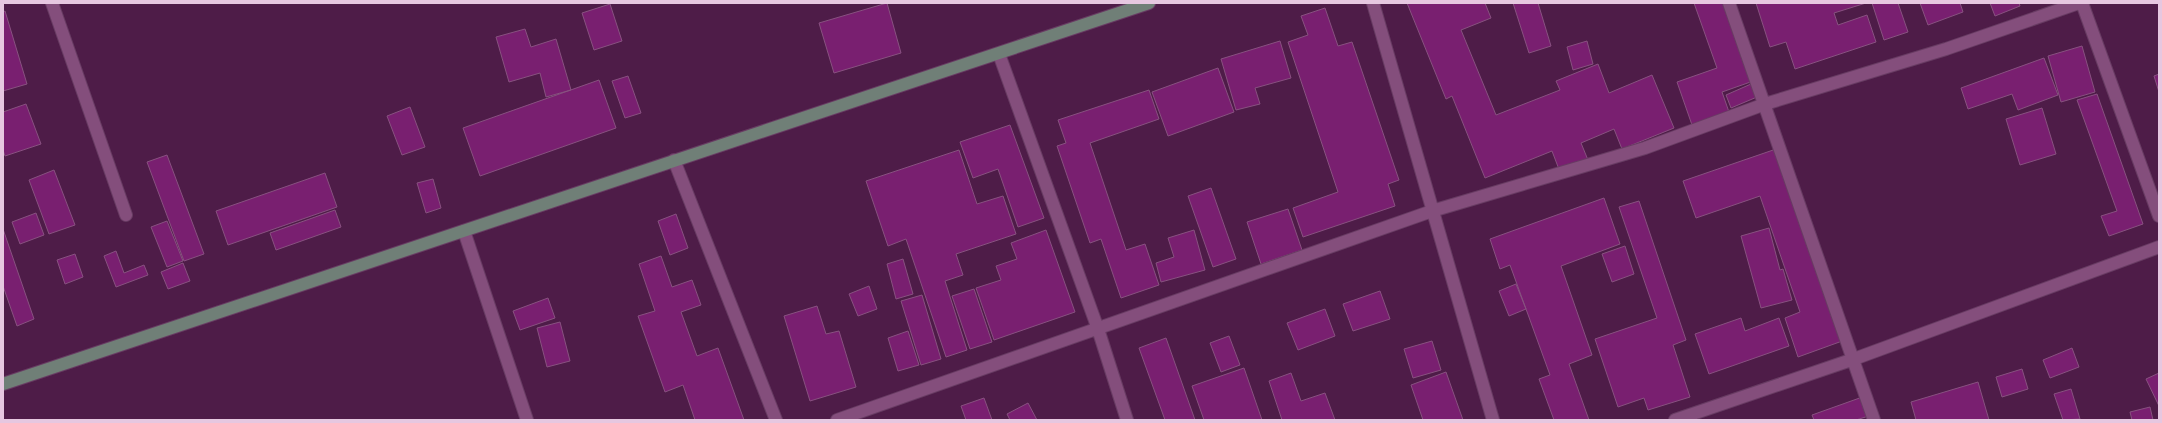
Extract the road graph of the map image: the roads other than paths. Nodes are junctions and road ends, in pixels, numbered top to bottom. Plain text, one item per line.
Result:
1 (52, 3) edge
2 (1149, 3) edge
3 (1373, 3) edge
4 (1729, 3) edge
5 (2080, 3) edge
6 (999, 54) junction
7 (1765, 104) junction
8 (674, 160) junction
9 (1432, 212) junction
10 (126, 215) dead end
11 (2159, 216) edge
12 (464, 231) junction
13 (2159, 247) edge
14 (1098, 329) junction
15 (1854, 359) junction
16 (3, 384) edge
17 (528, 420) edge
18 (776, 420) edge
19 (837, 420) edge
20 (1127, 420) edge
21 (1493, 420) edge
22 (1675, 420) edge
23 (1874, 420) edge

1 - 10 street
2 - 6 main road
3 - 9 street
4 - 7 street
5 - 7 street
5 - 11 street
6 - 8 main road
6 - 14 street
7 - 9 street
7 - 15 street
8 - 12 main road
8 - 18 street
9 - 14 street
9 - 21 street
12 - 16 main road
12 - 17 street
13 - 15 street
14 - 19 street
14 - 20 street
15 - 22 street
15 - 23 street

